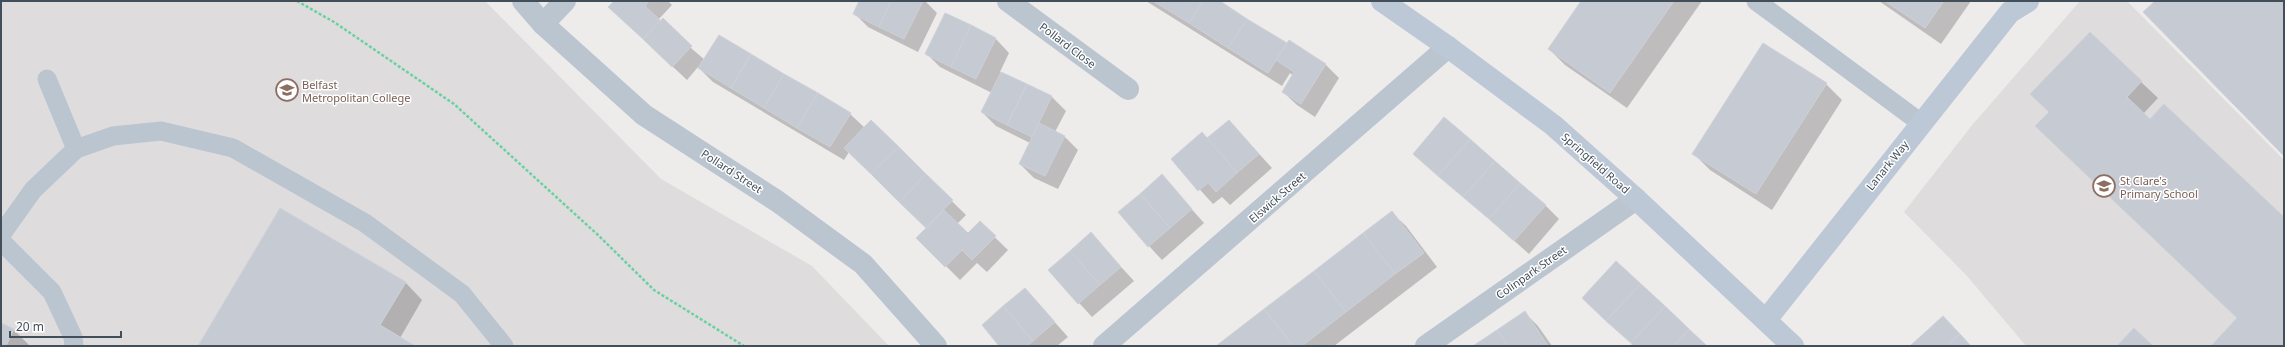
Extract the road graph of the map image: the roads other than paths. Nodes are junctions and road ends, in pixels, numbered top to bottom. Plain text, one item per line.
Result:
1 (524, 1) edge
2 (565, 1) edge
3 (1008, 1) edge
4 (1382, 1) edge
5 (1756, 1) edge
6 (2017, 5) edge
7 (543, 24) junction
8 (1448, 47) junction
9 (47, 79) dead end
10 (1128, 89) dead end
11 (1921, 123) junction
12 (76, 149) junction
13 (1636, 198) junction
14 (1, 235) edge
15 (1, 241) edge
16 (1766, 320) junction
17 (74, 346) edge
18 (504, 346) edge
19 (936, 346) edge
20 (1104, 346) edge
21 (1426, 346) edge
22 (1793, 346) edge

1 - 7 street, Pollard Street
2 - 7 street
3 - 10 street, Pollard Close
4 - 8 main road, Springfield Road
5 - 11 lane
6 - 11 main road, Lanark Way
7 - 19 street, Pollard Street
8 - 13 main road, Springfield Road
8 - 20 street, Elswick Street
9 - 12 lane
11 - 16 main road, Lanark Way
12 - 14 lane
12 - 18 lane
13 - 16 main road, Springfield Road
13 - 21 street, Colinpark Street
15 - 17 lane
16 - 22 main road, Springfield Road

